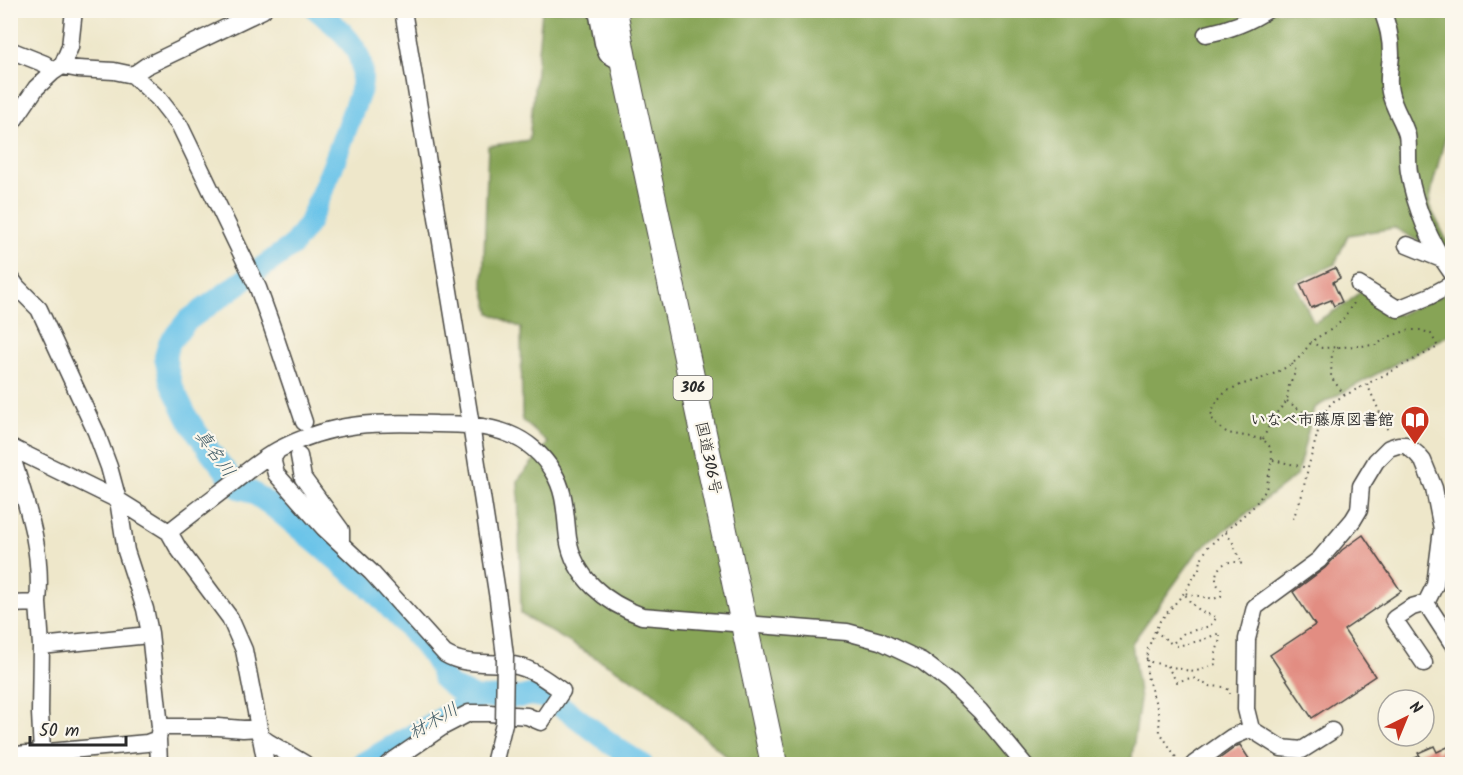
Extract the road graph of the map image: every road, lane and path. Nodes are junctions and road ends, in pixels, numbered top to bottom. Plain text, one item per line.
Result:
1 (74, 10) edge
2 (263, 10) edge
3 (403, 10) edge
4 (597, 10) edge
5 (614, 10) edge
6 (1267, 10) edge
7 (1382, 10) edge
8 (1206, 34) dead end
9 (10, 50) edge
10 (624, 64) junction
11 (57, 69) junction
12 (133, 75) junction
13 (10, 126) edge
14 (1407, 245) dead end
15 (1448, 267) edge
16 (10, 277) edge
17 (1452, 284) edge
18 (1359, 290) joint
19 (1311, 342) junction
20 (1338, 347) junction
21 (1292, 364) junction
22 (1368, 384) junction
23 (1346, 396) junction
24 (1287, 400) junction
25 (304, 422) dead end
26 (471, 424) junction
27 (1320, 424) junction
28 (1385, 424) dead end
29 (1263, 439) junction
30 (278, 450) junction
31 (12, 456) edge
32 (299, 456) dead end
33 (1272, 459) junction
34 (1308, 468) junction
35 (118, 500) junction
36 (1293, 519) dead end
37 (1225, 531) junction
38 (169, 532) junction
39 (341, 544) junction
40 (1184, 593) junction
41 (38, 603) junction
42 (1426, 603) junction
43 (10, 604) edge
44 (743, 625) junction
45 (1155, 630) junction
46 (150, 633) junction
47 (1452, 643) edge
48 (1172, 644) junction
49 (41, 646) junction
50 (1146, 658) junction
51 (1424, 663) dead end
52 (1167, 666) junction
53 (1232, 700) dead end
54 (1251, 729) junction
55 (1332, 731) dead end
56 (260, 732) junction
57 (159, 733) junction
58 (42, 753) junction
59 (10, 754) edge
60 (159, 765) edge
61 (266, 765) edge
62 (304, 765) edge
63 (388, 765) edge
64 (494, 765) edge
65 (774, 765) edge
66 (1024, 765) edge
67 (1180, 765) edge
68 (1194, 765) edge

1 - 11 street
2 - 12 street
3 - 26 street
4 - 10 street
5 - 10 highway, 国道306号 / 306
6 - 8 street
7 - 15 street
9 - 11 street
10 - 44 highway, 国道306号 / 306
11 - 12 street
11 - 13 street
12 - 25 street
14 - 15 street
16 - 35 street
17 - 18 street
18 - 19 path
19 - 20 path
19 - 21 path
20 - 22 path
20 - 23 path
21 - 24 path
21 - 29 path
22 - 23 path
22 - 28 path
23 - 27 path
24 - 27 path
24 - 29 path
26 - 30 street
26 - 44 street
26 - 64 street, bridge
27 - 34 path
29 - 33 path
30 - 38 street
30 - 39 street
31 - 35 street
31 - 41 street
32 - 39 street
33 - 34 path
33 - 37 path
34 - 36 path
35 - 38 street
35 - 46 street
37 - 40 path
37 - 40 path
38 - 56 street
39 - 63 street
40 - 45 path
40 - 48 path
41 - 43 street
41 - 49 street
42 - 47 street
42 - 51 street
42 - 54 street
44 - 65 highway, 国道306号 / 306
44 - 66 street
45 - 48 path
45 - 50 path
46 - 49 street
46 - 57 street
48 - 52 path
49 - 58 street
50 - 52 path
50 - 67 path
52 - 53 path
54 - 55 street
54 - 68 street
56 - 57 street
56 - 61 street
56 - 62 street
57 - 58 street
57 - 60 street
58 - 59 street

